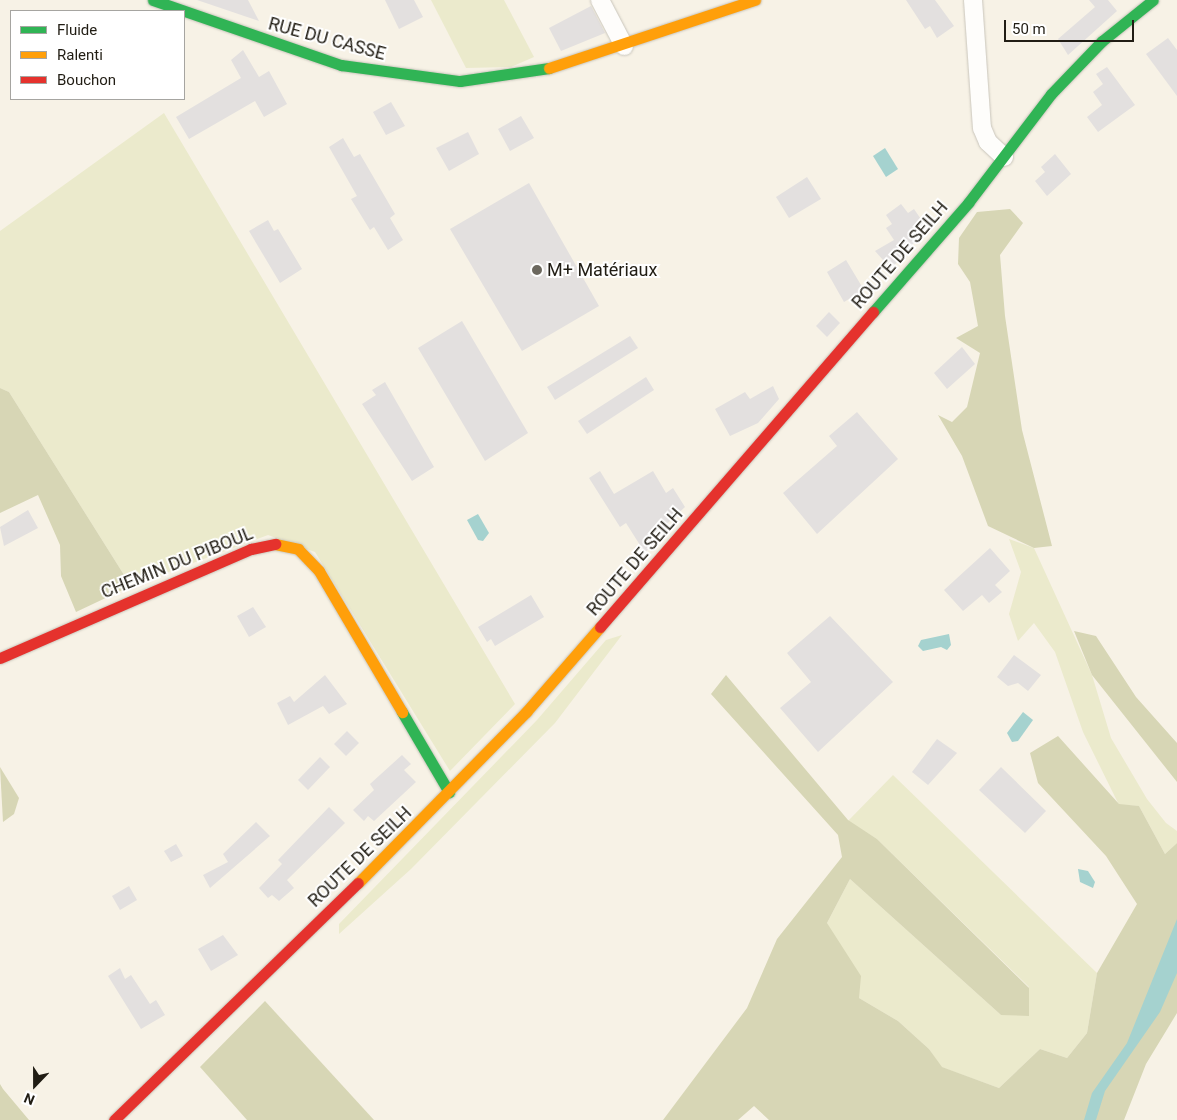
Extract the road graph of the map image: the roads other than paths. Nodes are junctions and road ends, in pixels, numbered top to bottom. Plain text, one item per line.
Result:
1 (153, 0) edge
2 (600, 0) edge
3 (755, 0) edge
4 (973, 0) edge
5 (1153, 0) edge
6 (182, 10) edge
7 (185, 11) edge
8 (624, 46) junction
9 (1004, 157) junction
10 (0, 658) edge
11 (449, 792) junction
12 (114, 1120) edge

1 - 6 street, RUE DU CASSE
2 - 8 street
3 - 8 street, RUE DU CASSE
4 - 9 street
5 - 9 street, ROUTE DE SEILH
7 - 8 street, RUE DU CASSE
9 - 11 street, ROUTE DE SEILH
10 - 11 street, CHEMIN DU PIBOUL
11 - 12 street, ROUTE DE SEILH

